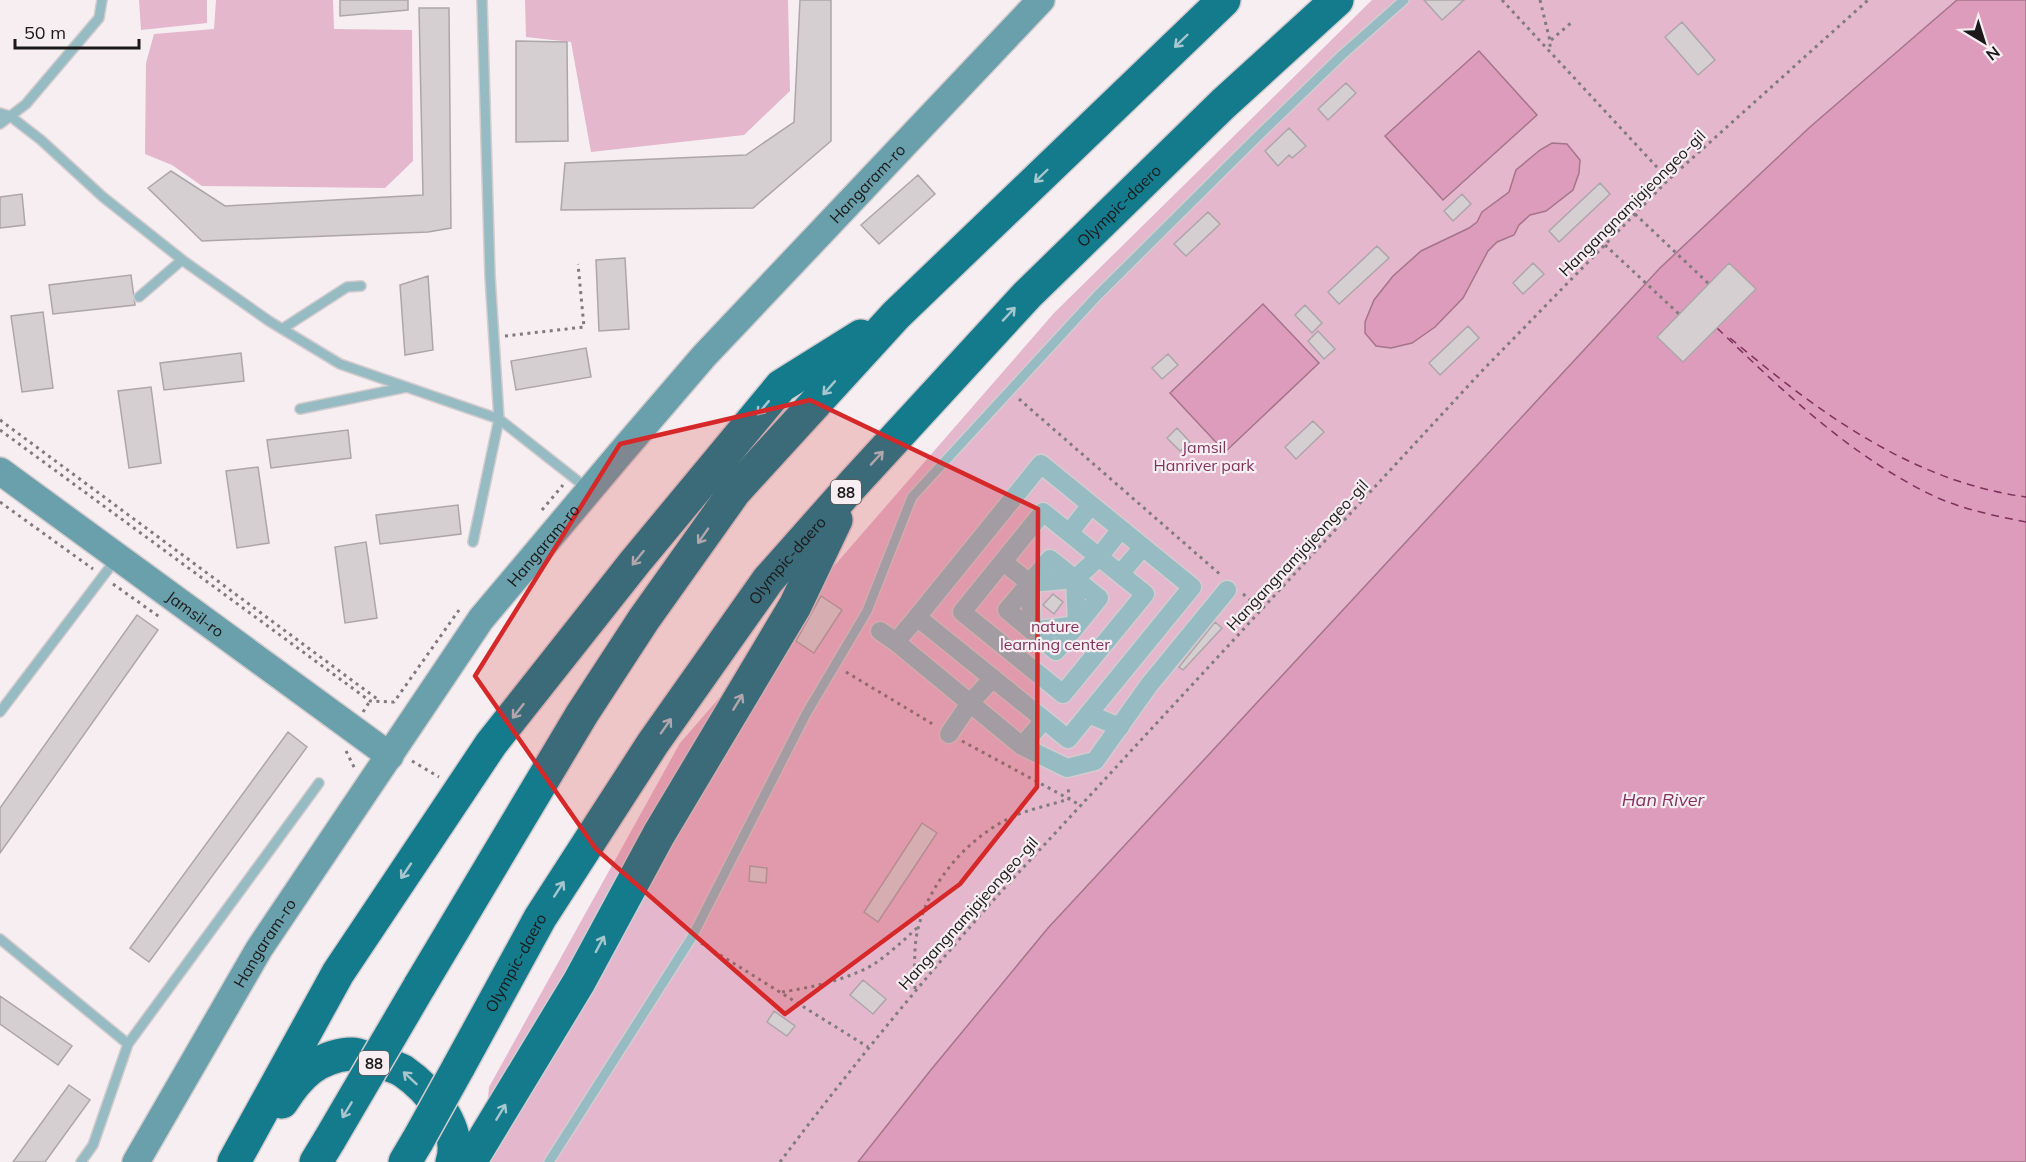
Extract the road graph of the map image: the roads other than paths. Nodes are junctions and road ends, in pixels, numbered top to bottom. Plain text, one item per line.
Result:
1 (102, 0) edge
2 (482, 0) edge
3 (1041, 0) edge
4 (1224, 0) edge
5 (1337, 0) edge
6 (1404, 0) edge
7 (0, 113) edge
8 (10, 116) junction
9 (0, 124) edge
10 (182, 260) junction
11 (361, 286) dead end
12 (139, 297) dead end
13 (896, 315) junction
14 (282, 329) junction
15 (409, 386) junction
16 (300, 409) dead end
17 (499, 419) junction
18 (0, 471) edge
19 (855, 482) junction
20 (589, 490) junction
21 (1091, 505) junction
22 (998, 517) junction
23 (1121, 529) junction
24 (1069, 532) junction
25 (1023, 536) junction
26 (473, 542) dead end
27 (1143, 547) junction
28 (117, 557) junction
29 (1099, 557) junction
30 (1003, 562) junction
31 (957, 567) junction
32 (1120, 574) junction
33 (1075, 579) junction
34 (1030, 583) junction
35 (1229, 585) road end
36 (982, 587) junction
37 (1170, 614) junction
38 (917, 617) junction
39 (1125, 618) junction
40 (1077, 625) junction
41 (880, 631) dead end
42 (1032, 631) junction
43 (1192, 632) junction
44 (988, 633) junction
45 (1150, 639) junction
46 (896, 642) junction
47 (1102, 646) junction
48 (1012, 653) junction
49 (968, 658) junction
50 (1127, 666) junction
51 (1084, 668) junction
52 (1039, 675) junction
53 (993, 678) junction
54 (1149, 685) junction
55 (1109, 690) junction
56 (1018, 699) junction
57 (970, 703) junction
58 (0, 712) edge
59 (1089, 714) junction
60 (1044, 720) junction
61 (1120, 727) junction
62 (949, 734) dead end
63 (1022, 746) junction
64 (390, 756) junction
65 (319, 783) dead end
66 (0, 939) edge
67 (128, 1044) junction
68 (323, 1150) edge
69 (411, 1151) edge
70 (81, 1162) edge
71 (136, 1162) edge
72 (234, 1162) edge
73 (241, 1162) edge
74 (452, 1162) edge
75 (470, 1162) edge
76 (549, 1162) edge

1 - 8 lane
2 - 17 lane
3 - 20 street, Hangaram-ro
4 -> 13 highway, 88
19 -> 5 highway, Olympic-daero / 88
6 - 76 lane
7 - 8 lane
8 - 9 lane
8 - 10 lane
10 - 12 lane
10 - 14 lane
11 - 14 lane
13 -> 68 highway, 88, bridge
13 -> 72 highway
14 - 15 lane
15 - 16 lane
15 - 17 lane
17 - 20 lane
17 - 26 lane
18 - 28 street, Jamsil-ro
69 -> 19 highway, Olympic-daero / 88, bridge
75 -> 19 highway
20 - 64 street, Hangaram-ro
21 - 22 street
21 - 23 street
21 - 24 street
22 - 25 street
22 - 31 street
23 - 27 street
23 - 29 street
24 - 25 street
24 - 29 street
25 - 30 street
27 - 32 street
27 - 37 street
28 - 58 lane
28 - 64 street, Jamsil-ro
29 - 32 street
29 - 33 street
30 - 34 street
30 - 36 street
31 - 36 street
31 - 38 street
32 - 39 street
33 - 34 street
33 - 40 street
34 - 42 street
35 - 43 street
36 - 44 street
37 - 43 street
37 - 45 street
38 - 46 street
38 - 49 street
39 - 45 street
39 - 47 street
40 - 42 street
40 - 47 street
41 - 46 street
42 - 48 street
43 - 54 street
44 - 48 street
44 - 49 street
45 - 50 street
46 - 57 street
47 - 51 street
48 - 52 street
49 - 53 street
50 - 54 street
50 - 55 street
51 - 52 street
51 - 55 street
52 - 56 street
53 - 56 street
53 - 57 street
54 - 61 street
55 - 59 street
56 - 60 street
57 - 62 street
57 - 63 street
59 - 60 street
59 - 61 street
60 - 63 street
61 - 63 street
64 - 71 street, Hangaram-ro
65 - 67 lane
66 - 67 lane
67 - 70 lane
74 -> 73 highway

